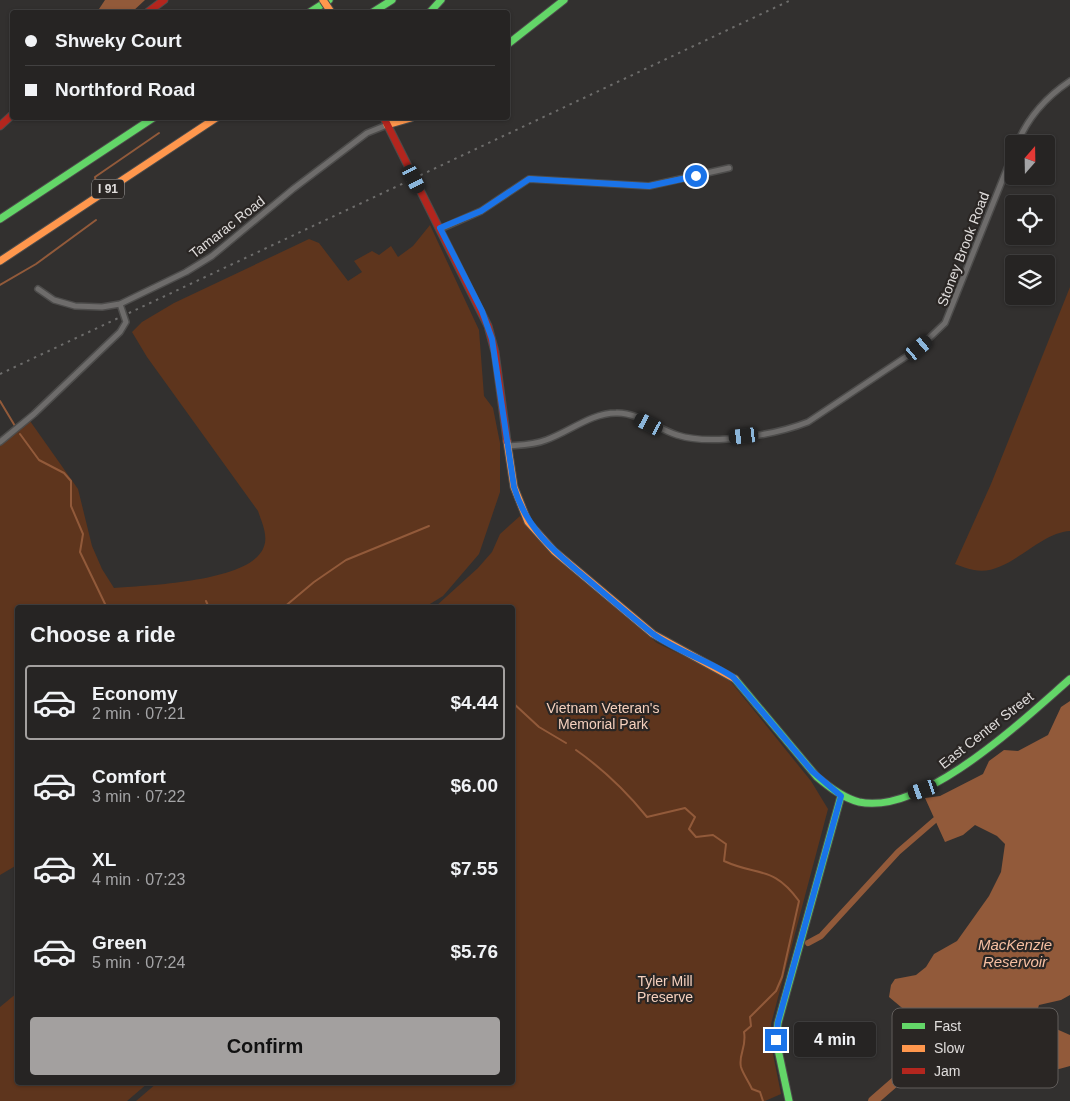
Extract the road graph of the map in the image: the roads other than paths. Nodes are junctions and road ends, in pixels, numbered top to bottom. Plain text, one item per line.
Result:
1 (164, 0) edge
2 (329, 0) edge
3 (392, 0) edge
4 (441, 0) edge
5 (564, 0) edge
6 (151, 10) edge
7 (313, 10) edge
8 (376, 10) edge
9 (432, 10) edge
10 (510, 42) edge
11 (1070, 80) edge
12 (10, 117) edge
13 (150, 120) edge
14 (213, 120) edge
15 (385, 120) edge
16 (406, 120) edge
17 (387, 125) junction
18 (0, 126) edge
19 (1020, 135) edge
20 (729, 168) dead end
21 (1005, 173) edge
22 (0, 220) edge
23 (440, 228) junction
24 (0, 261) edge
25 (38, 289) dead end
26 (120, 304) junction
27 (0, 442) edge
28 (508, 446) junction
29 (1070, 679) edge
30 (841, 796) junction
31 (789, 1101) edge

1 - 6 main road
2 - 7 main road
3 - 8 main road
4 - 9 main road
5 - 10 main road
11 - 19 street
12 - 18 main road
13 - 22 main road, I 91
14 - 24 main road, I 91
15 - 17 main road, East Center Street
16 - 17 main road
17 - 23 main road, East Center Street
17 - 26 street, Tamarac Road
20 - 23 street
21 - 28 street, Stoney Brook Road
23 - 28 main road, East Center Street
25 - 26 street, Tamarac Road
26 - 27 street
28 - 30 main road, East Center Street
29 - 30 main road, East Center Street
30 - 31 main road

